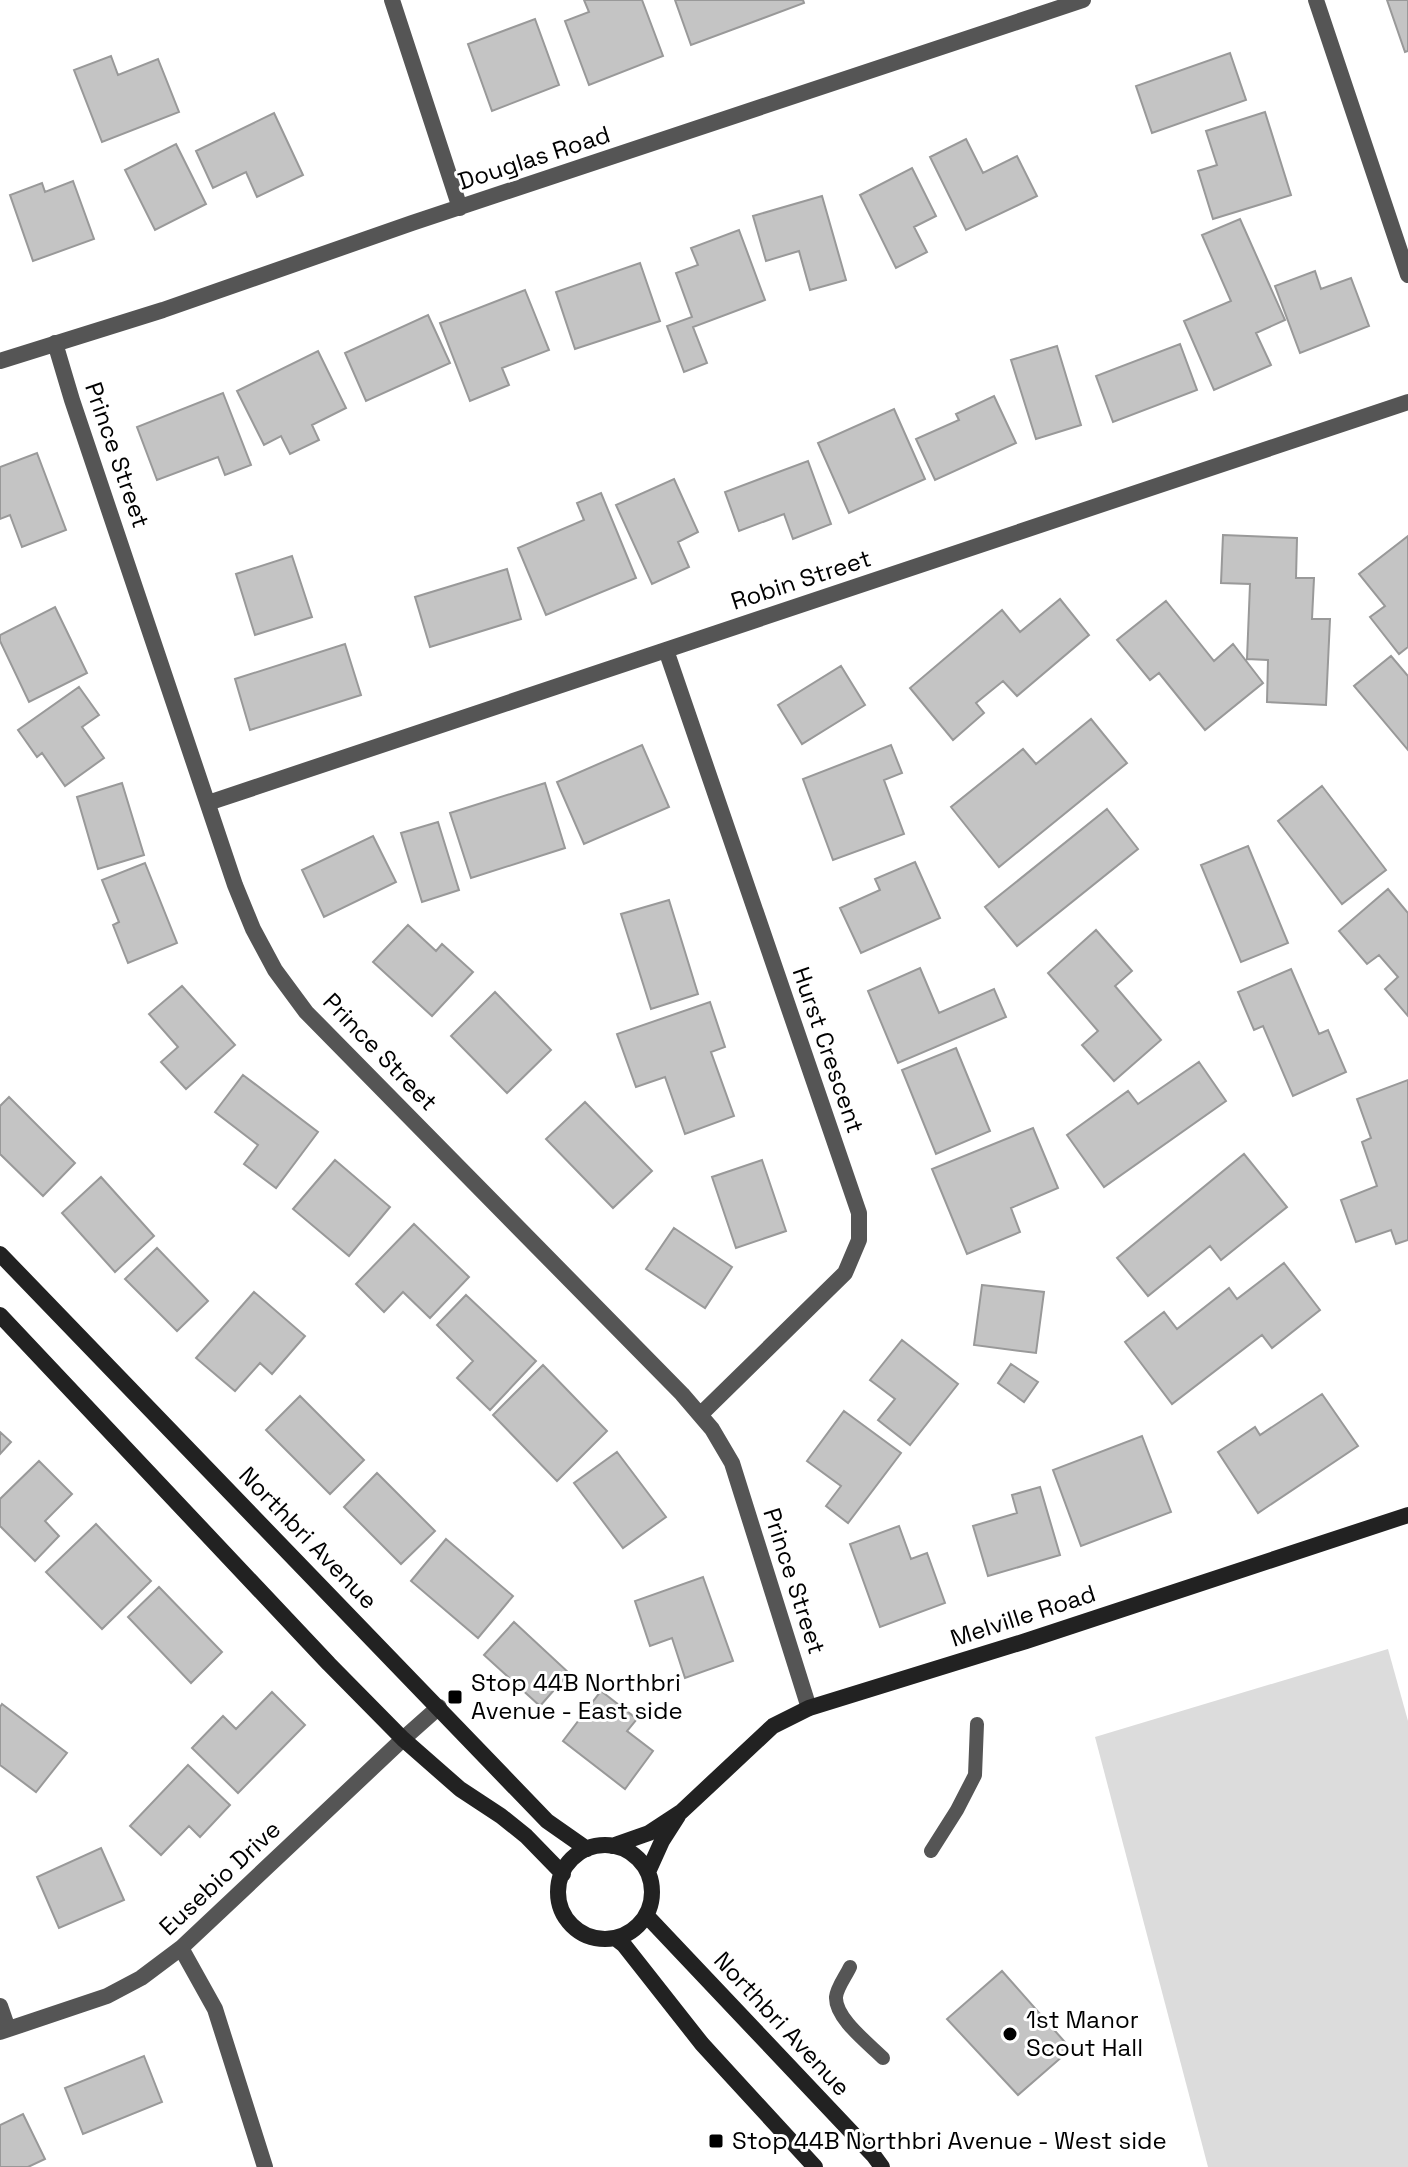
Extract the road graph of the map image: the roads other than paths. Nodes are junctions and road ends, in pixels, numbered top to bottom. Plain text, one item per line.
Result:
1 (392, 0) edge
2 (1083, 0) edge
3 (1316, 0) edge
4 (460, 208) junction
5 (1408, 275) edge
6 (55, 343) junction
7 (0, 361) edge
8 (1408, 402) edge
9 (666, 650) junction
10 (208, 803) junction
11 (0, 1254) edge
12 (0, 1315) edge
13 (700, 1415) junction
14 (1408, 1515) edge
15 (439, 1707) junction
16 (809, 1708) junction
17 (977, 1724) dead end
18 (403, 1739) junction
19 (681, 1812) junction
20 (612, 1846) junction
21 (587, 1849) junction
22 (931, 1851) dead end
23 (648, 1872) junction
24 (563, 1874) junction
25 (646, 1915) junction
26 (615, 1938) junction
27 (181, 1948) junction
28 (850, 1967) dead end
29 (0, 2006) edge
30 (4, 2030) edge
31 (883, 2058) dead end
32 (873, 2163) edge
33 (265, 2167) edge
34 (815, 2167) edge

1 - 4 street
2 - 4 street, Douglas Road
3 - 5 street
4 - 6 street, Douglas Road
6 - 7 street, Douglas Road
6 - 10 street, Prince Street
8 - 9 street, Robin Street
9 - 10 street, Robin Street
9 - 13 street, Hurst Crescent
10 - 13 street, Prince Street
11 - 15 street, Northbri Avenue
12 - 18 street
13 - 16 street, Prince Street
14 - 16 street, Melville Road
15 - 18 street, Eusebio Drive
15 - 21 street, Northbri Avenue
16 - 19 street, Melville Road
17 - 22 lane
18 - 24 street
18 - 27 street, Eusebio Drive
19 - 20 street, Melville Road
19 - 23 street, Melville Road
20 - 21 street
20 - 23 street
21 - 24 street
23 - 25 street
24 - 26 street
25 - 26 street
25 - 32 street, Northbri Avenue
26 - 34 street
27 - 30 street, Eusebio Drive
27 - 33 street
28 - 31 lane
29 - 30 street

